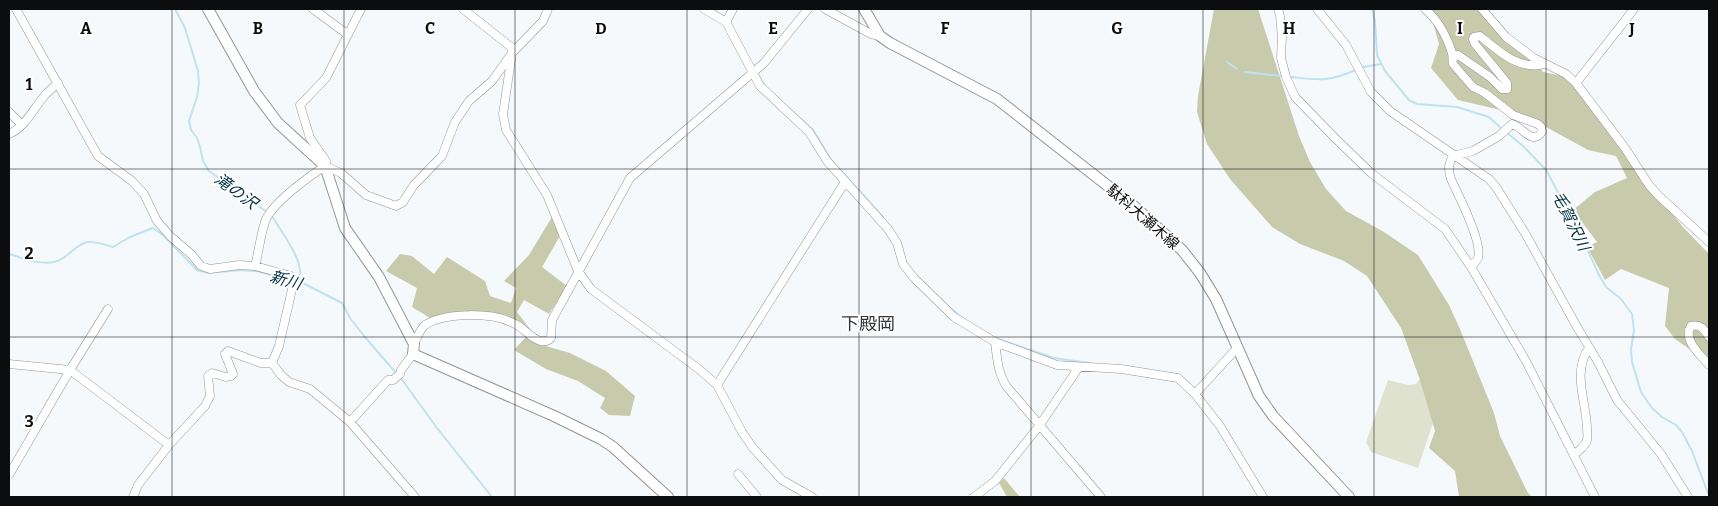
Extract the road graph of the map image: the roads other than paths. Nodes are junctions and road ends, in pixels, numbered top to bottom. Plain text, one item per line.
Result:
1 (16, 9) edge
2 (208, 9) edge
3 (312, 9) edge
4 (361, 9) edge
5 (463, 9) edge
6 (548, 9) edge
7 (704, 9) edge
8 (733, 9) edge
9 (808, 9) edge
10 (825, 9) edge
11 (864, 9) edge
12 (1278, 9) edge
13 (1317, 9) edge
14 (1425, 9) edge
15 (1482, 9) edge
16 (1634, 9) edge
17 (727, 20) junction
18 (347, 34) junction
19 (880, 36) junction
20 (512, 53) junction
21 (1453, 56) junction
22 (1544, 64) junction
23 (753, 71) junction
24 (1576, 82) junction
25 (58, 83) junction
26 (9, 112) edge
27 (22, 124) junction
28 (9, 134) edge
29 (1453, 156) junction
30 (324, 166) junction
31 (845, 182) junction
32 (1709, 242) edge
33 (256, 266) junction
34 (1471, 267) junction
35 (578, 271) junction
36 (108, 309) dead end
37 (1709, 337) edge
38 (995, 342) junction
39 (1238, 347) junction
40 (1589, 347) junction
41 (414, 349) junction
42 (272, 363) junction
43 (9, 364) edge
44 (1709, 366) edge
45 (1079, 367) junction
46 (70, 370) junction
47 (717, 385) junction
48 (1195, 394) junction
49 (350, 422) junction
50 (1038, 426) junction
51 (169, 445) junction
52 (1574, 454) junction
53 (738, 474) dead end
54 (9, 475) edge
55 (665, 496) edge
56 (133, 497) edge
57 (415, 497) edge
58 (757, 497) edge
59 (812, 497) edge
60 (974, 497) edge
61 (1101, 497) edge
62 (1263, 497) edge
63 (1348, 497) edge
64 (1595, 497) edge
65 (1688, 497) edge

1 - 25 street
2 - 30 main road
3 - 18 street
4 - 18 street
5 - 20 street
6 - 20 street
7 - 17 street
8 - 17 street
9 - 23 street
10 - 19 street
11 - 19 main road, 駄科大瀬木線
12 - 34 street
13 - 29 street
14 - 21 street
15 - 22 street
16 - 24 street
17 - 23 street
18 - 30 street
19 - 39 main road, 駄科大瀬木線
20 - 30 street
20 - 35 street
21 - 22 street
21 - 29 street
22 - 24 street
23 - 31 street
23 - 35 street
24 - 32 street
25 - 27 street
25 - 33 street
26 - 27 street
27 - 28 street
29 - 34 street
29 - 40 street
30 - 33 street
30 - 41 main road
31 - 38 street
31 - 47 street
33 - 42 street
34 - 52 street
35 - 41 street
35 - 47 street
36 - 46 street
37 - 44 street
38 - 45 street
38 - 50 street
39 - 48 street
39 - 63 main road, 駄科大瀬木線
40 - 52 street
40 - 65 street
41 - 49 street
41 - 55 main road
42 - 49 street
42 - 51 street
43 - 46 street
45 - 48 street
45 - 50 street
46 - 51 street
46 - 54 street
47 - 59 street
48 - 62 street
49 - 57 street
50 - 60 street
50 - 61 street
51 - 56 street
52 - 64 street
53 - 58 street

